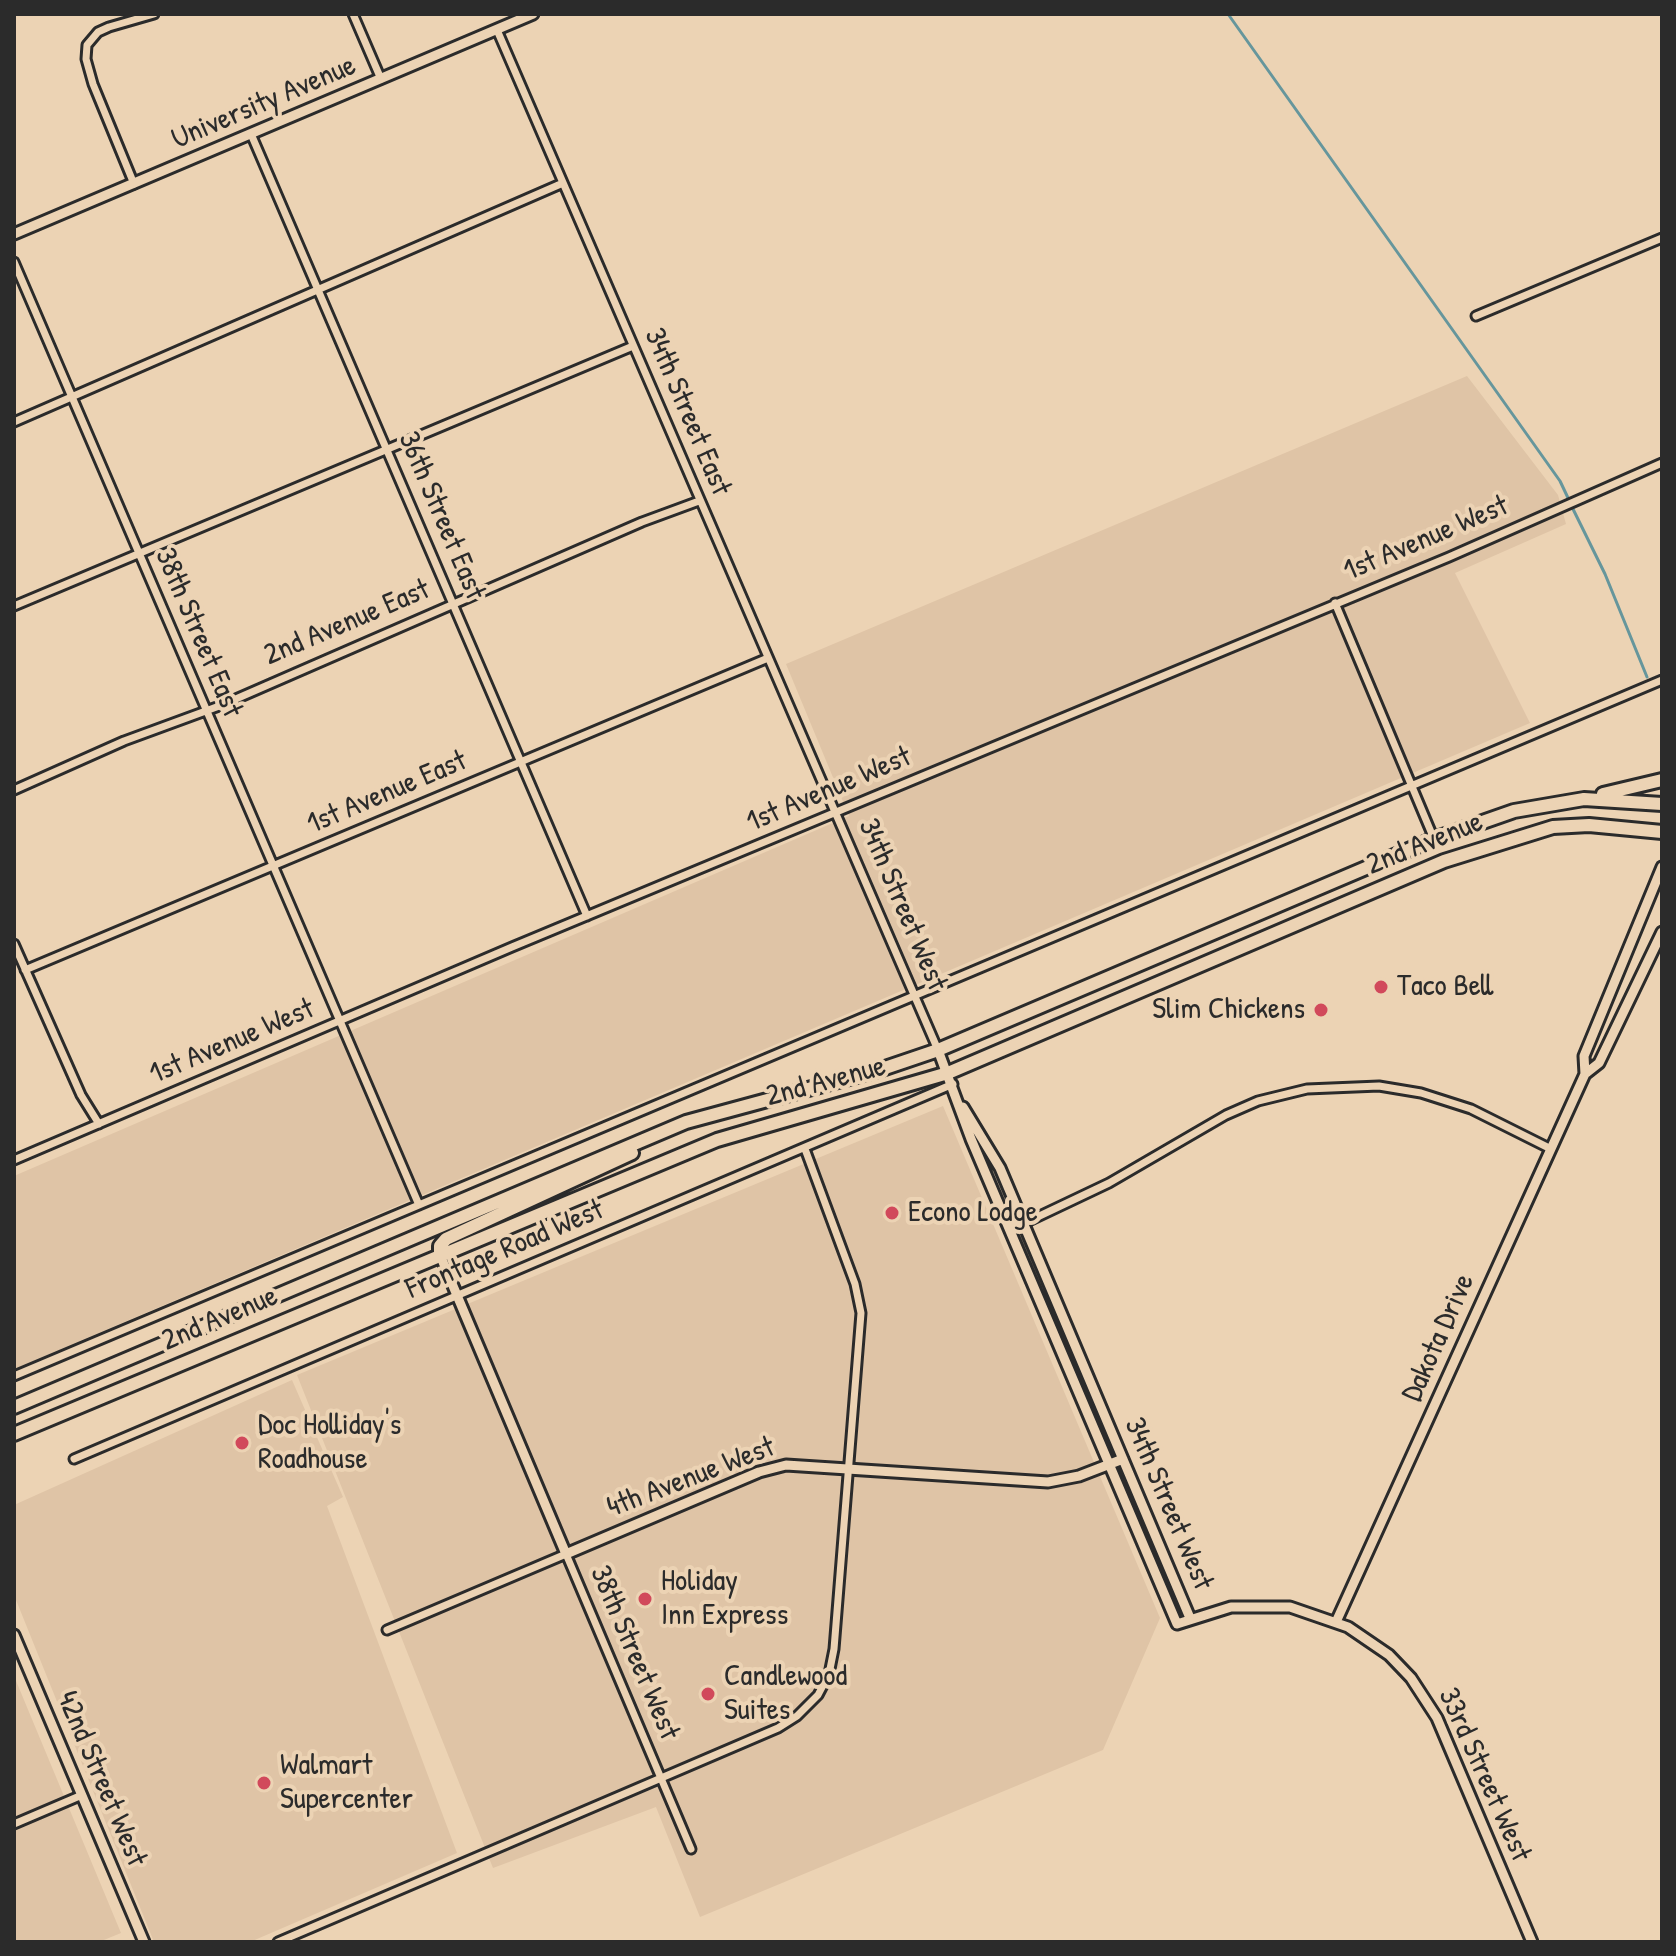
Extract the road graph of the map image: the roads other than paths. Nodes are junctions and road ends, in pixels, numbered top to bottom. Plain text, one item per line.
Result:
1 (154, 14) edge
2 (353, 14) edge
3 (533, 14) edge
4 (497, 30) junction
5 (381, 79) junction
6 (251, 134) junction
7 (563, 183) junction
8 (134, 184) junction
9 (14, 234) edge
10 (1662, 238) edge
11 (14, 262) edge
12 (318, 291) junction
13 (1476, 316) dead end
14 (633, 346) junction
15 (71, 397) junction
16 (14, 422) edge
17 (387, 448) junction
18 (1662, 463) edge
19 (699, 501) junction
20 (137, 552) junction
21 (1335, 603) junction
22 (453, 604) junction
23 (14, 606) edge
24 (768, 658) junction
25 (1662, 680) edge
26 (206, 711) junction
27 (521, 761) junction
28 (1662, 780) edge
29 (1410, 786) junction
30 (14, 790) edge
31 (1584, 799) junction
32 (1662, 804) edge
33 (837, 813) junction
34 (1662, 832) edge
35 (1434, 839) junction
36 (275, 867) junction
37 (1662, 867) edge
38 (587, 916) junction
39 (1662, 932) edge
40 (14, 944) edge
41 (25, 970) junction
42 (915, 996) junction
43 (341, 1023) junction
44 (938, 1050) junction
45 (1585, 1074) junction
46 (950, 1079) junction
47 (961, 1104) junction
48 (730, 1109) junction
49 (99, 1124) junction
50 (805, 1149) junction
51 (1551, 1149) junction
52 (14, 1160) edge
53 (419, 1205) junction
54 (1024, 1224) junction
55 (1010, 1230) junction
56 (440, 1255) junction
57 (458, 1296) junction
58 (115, 1364) junction
59 (14, 1376) edge
60 (14, 1398) edge
61 (14, 1407) edge
62 (14, 1434) edge
63 (74, 1459) dead end
64 (1123, 1459) junction
65 (1109, 1464) junction
66 (849, 1467) junction
67 (566, 1554) junction
68 (1190, 1618) junction
69 (1336, 1622) junction
70 (387, 1630) dead end
71 (14, 1635) edge
72 (660, 1777) junction
73 (82, 1795) junction
74 (14, 1824) edge
75 (691, 1849) dead end
76 (144, 1942) edge
77 (278, 1942) edge
78 (1532, 1942) edge

1 - 8 street
2 - 5 street
3 - 4 street, University Avenue
4 - 5 street, University Avenue
4 - 7 street, 34th Street East
5 - 6 street, University Avenue
6 - 8 street, University Avenue
6 - 12 street, 36th Street East
7 - 12 street
7 - 14 street, 34th Street East
8 - 9 street, University Avenue
10 - 13 street
11 - 15 street, 38th Street East
12 - 15 street
12 - 17 street, 36th Street East
14 - 17 street
14 - 19 street, 34th Street East
15 - 16 street
15 - 20 street, 38th Street East
17 - 20 street
17 - 22 street, 36th Street East
18 - 21 street, 1st Avenue West
19 - 22 street, 2nd Avenue East
19 - 24 street, 34th Street East
20 - 23 street
20 - 26 street, 38th Street East
21 - 29 street
21 - 33 street, 1st Avenue West
22 - 26 street, 2nd Avenue East
22 - 27 street, 36th Street East
24 - 27 street, 1st Avenue East
24 - 33 street, 34th Street East
25 - 29 street
26 - 30 street, 2nd Avenue East
26 - 36 street, 38th Street East
27 - 36 street, 1st Avenue East
27 - 38 street, 36th Street East
28 - 31 highway
29 - 35 street
29 - 42 street
31 - 32 highway, 2nd Avenue
31 - 35 highway, 2nd Avenue
33 - 38 street, 1st Avenue West
33 - 42 street, 34th Street West
34 - 46 highway, 2nd Avenue
35 - 44 highway, 2nd Avenue
36 - 41 street, 1st Avenue East
36 - 43 street, 38th Street East
37 - 45 street, Dakota Drive
38 - 43 street, 1st Avenue West
39 - 45 street, Dakota Drive
40 - 41 street
41 - 49 street
42 - 44 street, 34th Street West
42 - 53 street
43 - 49 street, 1st Avenue West
43 - 53 street
44 - 46 street, 34th Street West
44 - 48 highway, 2nd Avenue
45 - 51 street, Dakota Drive
46 - 47 street, 34th Street West
46 - 50 street, Frontage Road West
46 - 56 highway, 2nd Avenue
47 - 54 street, 34th Street West
47 - 55 street, 34th Street West
48 - 56 highway
48 - 58 highway, 2nd Avenue
49 - 52 street, 1st Avenue West
50 - 57 street, Frontage Road West
50 - 66 street
51 - 54 street
51 - 69 street, Dakota Drive
53 - 59 street
54 - 55 street
54 - 64 street, 34th Street West
55 - 65 street, 34th Street West
56 - 57 street, 38th Street West
56 - 62 highway, 2nd Avenue
57 - 63 street, Frontage Road West
57 - 67 street, 38th Street West
58 - 60 highway
58 - 61 highway, 2nd Avenue
64 - 65 street, 4th Avenue West
64 - 68 street, 34th Street West
65 - 66 street, 4th Avenue West
65 - 68 street, 34th Street West
66 - 67 street, 4th Avenue West
66 - 72 street
67 - 70 street, 4th Avenue West
67 - 72 street, 38th Street West
68 - 69 street, 33rd Street West
69 - 78 street, 33rd Street West
71 - 73 street, 42nd Street West
72 - 75 street, 38th Street West
72 - 77 street
73 - 74 street
73 - 76 street, 42nd Street West

